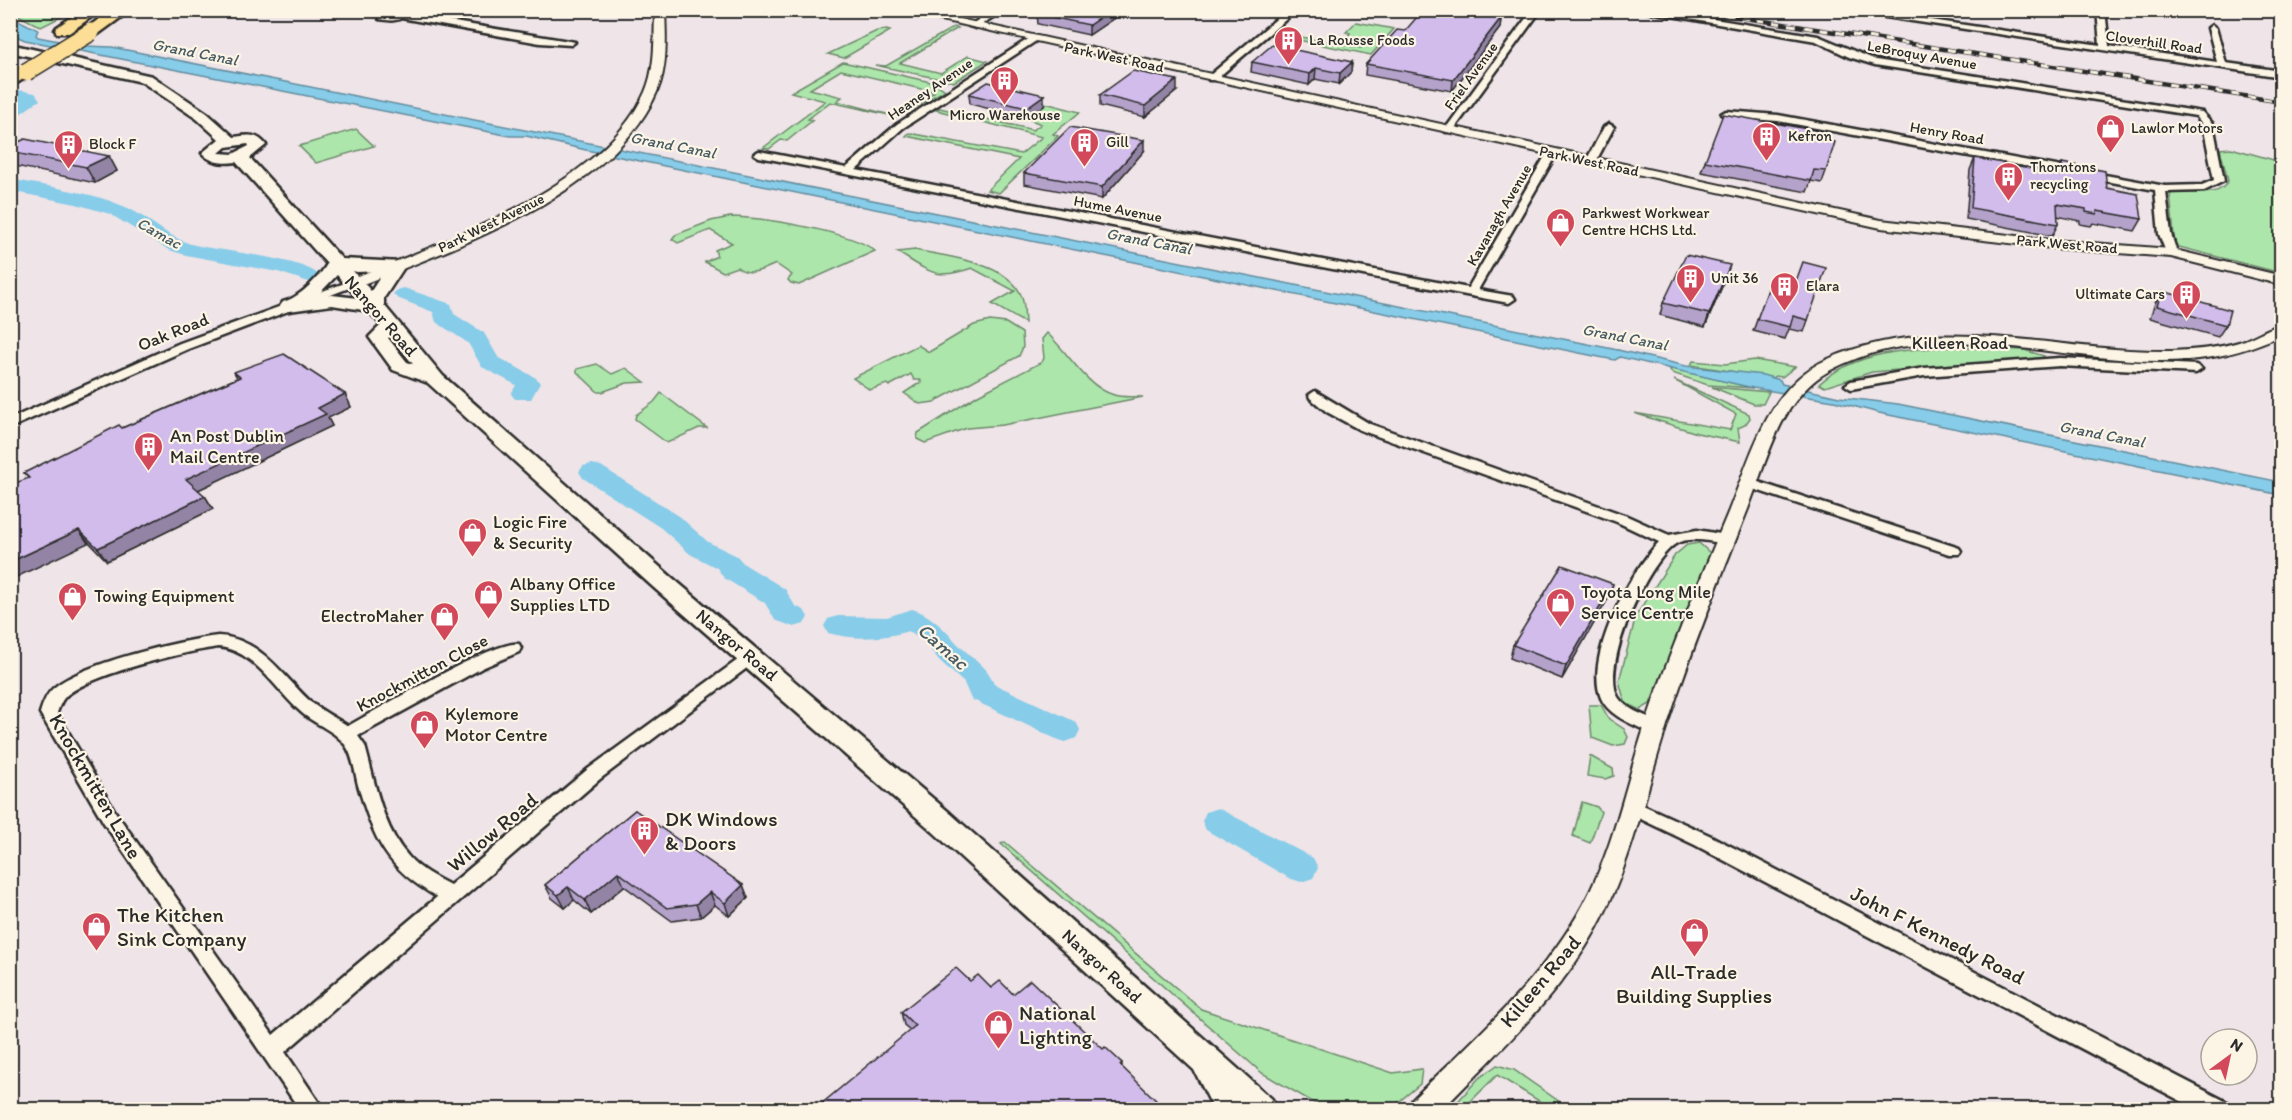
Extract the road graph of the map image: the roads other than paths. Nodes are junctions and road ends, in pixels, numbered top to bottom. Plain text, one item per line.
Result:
1 (93, 10) edge
2 (123, 10) edge
3 (366, 10) edge
4 (660, 10) edge
5 (901, 10) edge
6 (1000, 10) edge
7 (1293, 10) edge
8 (1537, 10) edge
9 (1641, 10) edge
10 (2101, 10) edge
11 (2268, 10) edge
12 (1844, 11) edge
13 (401, 12) edge
14 (1879, 13) edge
15 (2282, 13) edge
16 (973, 26) junction
17 (2212, 28) dead end
18 (1033, 39) junction
19 (571, 42) dead end
20 (10, 48) edge
21 (2105, 48) junction
22 (2222, 65) junction
23 (18, 68) edge
24 (2282, 74) edge
25 (1212, 78) junction
26 (10, 82) edge
27 (1726, 114) edge
28 (2202, 116) joint
29 (1609, 127) dead end
30 (1449, 130) junction
31 (230, 141) junction
32 (1552, 153) junction
33 (759, 154) dead end
34 (239, 156) junction
35 (1591, 161) junction
36 (849, 170) junction
37 (2161, 188) junction
38 (2171, 254) junction
39 (336, 263) junction
40 (396, 266) junction
41 (2278, 279) edge
42 (353, 283) junction
43 (1471, 292) junction
44 (1509, 299) dead end
45 (289, 306) junction
46 (375, 306) junction
47 (2282, 329) edge
48 (2045, 345) junction
49 (2060, 362) junction
50 (2196, 369) dead end
51 (1851, 385) dead end
52 (1315, 394) dead end
53 (10, 424) edge
54 (1749, 483) junction
55 (1727, 539) junction
56 (1669, 541) junction
57 (1954, 551) dead end
58 (513, 648) dead end
59 (752, 658) junction
60 (1655, 727) junction
61 (348, 734) junction
62 (1632, 807) junction
63 (452, 896) junction
64 (270, 1051) junction
65 (1253, 1109) edge
66 (313, 1110) edge
67 (1422, 1110) edge
68 (2221, 1110) edge

1 - 23 highway
2 - 23 highway, bridge
3 - 13 street
4 - 40 street, Park West Avenue
5 - 16 street, Park West Road
6 - 16 street
7 - 25 street
8 - 30 street, Friel Avenue
9 - 28 street, LeBroquy Avenue
10 - 21 street
11 - 15 street
12 - 14 street, Cloverhill Road
13 - 19 street
14 - 21 street, Cloverhill Road
16 - 18 street, Park West Road
17 - 22 street
18 - 25 street, Park West Road
18 - 36 street, Heaney Avenue
20 - 31 main road
21 - 22 street, Cloverhill Road
22 - 24 street, Cloverhill Road
23 - 26 highway
25 - 30 street, Park West Road
27 - 37 street, Henry Road
28 - 37 street, Henry Road
29 - 35 street
30 - 32 street, Park West Road
31 - 34 main road
31 - 34 main road
32 - 35 street, Park West Road
32 - 43 street, Kavanagh Avenue
33 - 36 street, Hume Avenue
34 - 39 main road, Nangor Road
35 - 38 street, Park West Road
36 - 43 street, Hume Avenue
37 - 38 street
38 - 41 street, Park West Road
39 - 40 main road
39 - 42 main road, Nangor Road
39 - 45 main road
40 - 42 street, Park West Avenue
40 - 46 main road
42 - 45 street, Oak Road
42 - 46 main road, Nangor Road
43 - 44 street, Hume Avenue
45 - 46 main road
45 - 53 street, Oak Road
46 - 59 main road, Nangor Road
47 - 48 street, Killeen Road
48 - 49 street
48 - 54 street, Killeen Road
49 - 50 street, Killeen Road
49 - 51 street, Killeen Road
52 - 56 street
54 - 55 street, Killeen Road
54 - 57 street
55 - 56 street
55 - 60 street, Killeen Road
56 - 60 street
58 - 61 street, Knockmitton Close
59 - 63 street, Willow Road
59 - 65 main road, Nangor Road
60 - 62 street, Killeen Road
61 - 63 street
61 - 64 street, Knockmitten Lane
62 - 67 street, Killeen Road
62 - 68 street, John F Kennedy Road
63 - 64 street, Willow Road
64 - 66 street, Knockmitten Lane

